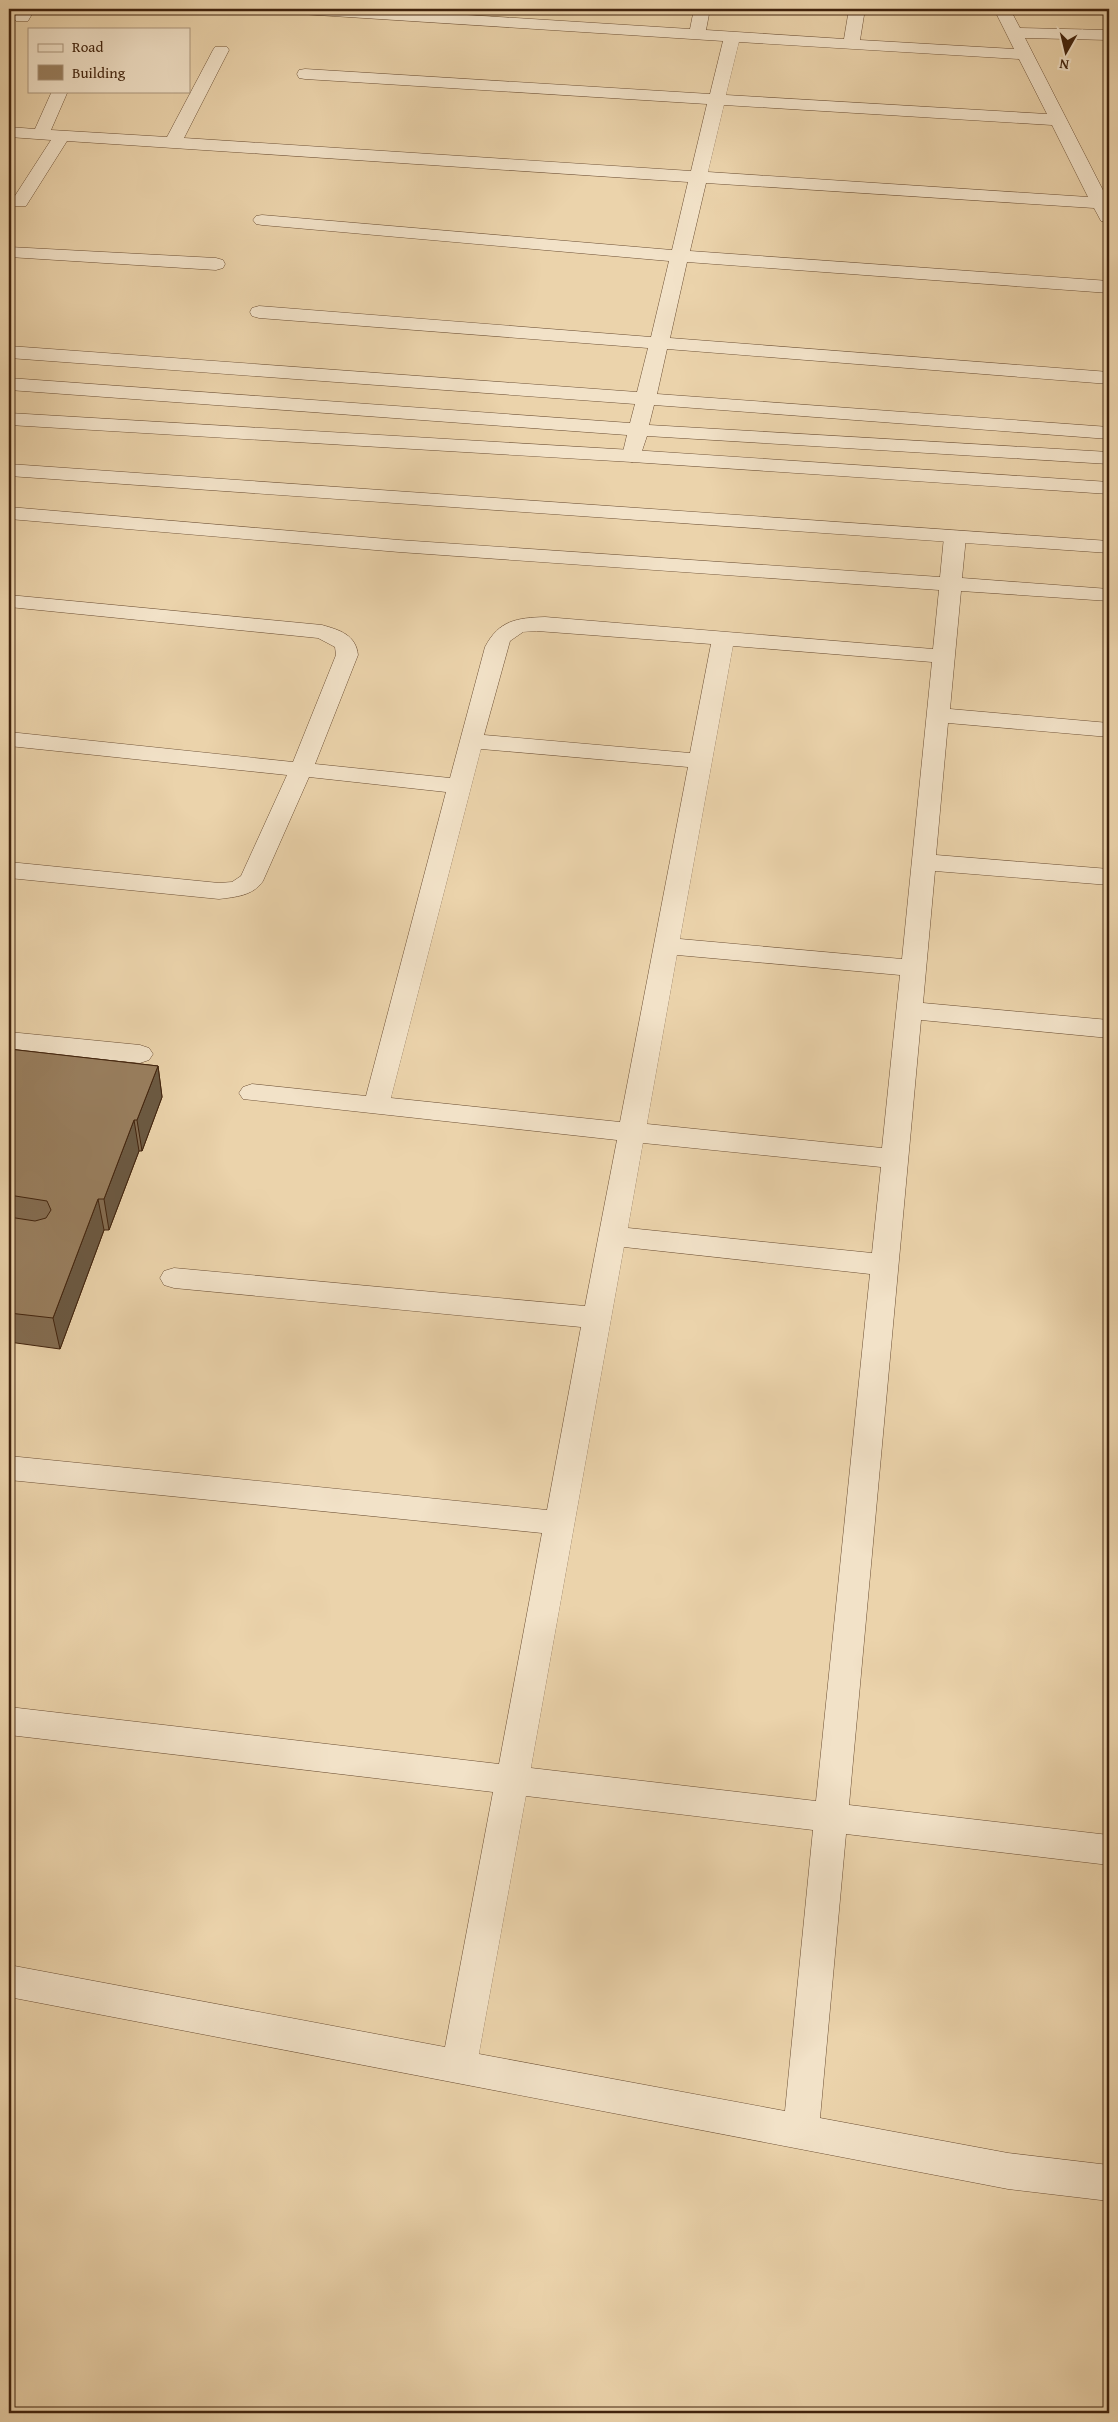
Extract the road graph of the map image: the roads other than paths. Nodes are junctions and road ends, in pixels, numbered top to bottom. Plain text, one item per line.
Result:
1 (301, 9) edge
2 (702, 9) edge
3 (857, 9) edge
4 (1002, 9) edge
5 (392, 12) edge
6 (543, 16) edge
7 (1014, 33) junction
8 (697, 34) junction
9 (1109, 35) edge
10 (732, 36) junction
11 (851, 44) junction
12 (221, 50) dead end
13 (1026, 55) junction
14 (305, 74) dead end
15 (60, 92) edge
16 (717, 100) junction
17 (1058, 120) junction
18 (9, 132) edge
19 (41, 134) junction
20 (62, 136) junction
21 (174, 141) junction
22 (698, 178) junction
23 (20, 202) dead end
24 (1104, 204) edge
25 (262, 220) dead end
26 (1109, 221) edge
27 (680, 256) junction
28 (12, 257) edge
29 (216, 264) dead end
30 (1109, 287) edge
31 (259, 312) dead end
32 (659, 343) junction
33 (9, 352) edge
34 (1109, 378) edge
35 (9, 384) edge
36 (646, 400) junction
37 (9, 419) edge
38 (638, 430) junction
39 (1109, 433) edge
40 (632, 456) junction
41 (1109, 458) edge
42 (9, 470) edge
43 (1109, 488) edge
44 (9, 513) edge
45 (955, 537) junction
46 (1109, 547) edge
47 (950, 584) junction
48 (1109, 595) edge
49 (9, 601) edge
50 (723, 638) junction
51 (942, 656) junction
52 (937, 715) junction
53 (1109, 730) edge
54 (9, 739) edge
55 (472, 741) junction
56 (701, 761) junction
57 (301, 770) junction
58 (460, 786) junction
59 (923, 862) junction
60 (9, 870) edge
61 (1109, 877) edge
62 (666, 946) junction
63 (913, 968) junction
64 (909, 1010) junction
65 (1109, 1029) edge
66 (9, 1041) edge
67 (140, 1054) dead end
68 (252, 1093) dead end
69 (376, 1106) junction
70 (632, 1132) junction
71 (894, 1159) junction
72 (612, 1236) junction
73 (884, 1265) junction
74 (174, 1278) dead end
75 (597, 1318) junction
76 (9, 1468) edge
77 (560, 1523) junction
78 (9, 1721) edge
79 (512, 1782) junction
80 (831, 1819) junction
81 (1109, 1850) edge
82 (9, 1980) edge
83 (459, 2066) junction
84 (801, 2131) junction
85 (1109, 2184) edge

1 - 5 street
2 - 8 street
3 - 11 street
4 - 7 street
5 - 6 street
6 - 8 street
7 - 9 street
7 - 13 street
8 - 10 street
10 - 11 street
10 - 16 street
11 - 13 street
12 - 21 street
13 - 17 street
14 - 16 street
15 - 19 street
16 - 17 street
16 - 22 street
17 - 24 street
18 - 19 street
19 - 20 street
20 - 21 street
20 - 23 street
21 - 22 street
22 - 24 street
22 - 27 street
24 - 26 street
25 - 27 street
27 - 30 street
27 - 32 street
28 - 29 street
31 - 32 street
32 - 34 street
32 - 36 street
33 - 36 street
35 - 38 street
36 - 38 street
36 - 39 street
37 - 40 street
38 - 40 street
38 - 41 street
40 - 43 street
42 - 45 street
44 - 47 street
45 - 46 street
45 - 47 street
47 - 48 street
47 - 51 street
49 - 57 street
50 - 51 street
50 - 55 street
50 - 56 street
51 - 52 street
52 - 53 street
52 - 59 street
54 - 57 street
55 - 56 street
55 - 58 street
56 - 62 street
57 - 58 street
57 - 60 street
58 - 69 street
59 - 61 street
59 - 63 street
62 - 63 street
62 - 70 street
63 - 64 street
64 - 65 street
64 - 71 street
66 - 67 street
68 - 69 street
69 - 70 street
70 - 71 street
70 - 72 street
71 - 73 street
72 - 73 street
72 - 75 street
73 - 80 street
74 - 75 street
75 - 77 street
76 - 77 street
77 - 79 street
78 - 79 street
79 - 80 street
79 - 83 street
80 - 81 street
80 - 84 street
82 - 83 street
83 - 84 street
84 - 85 street

